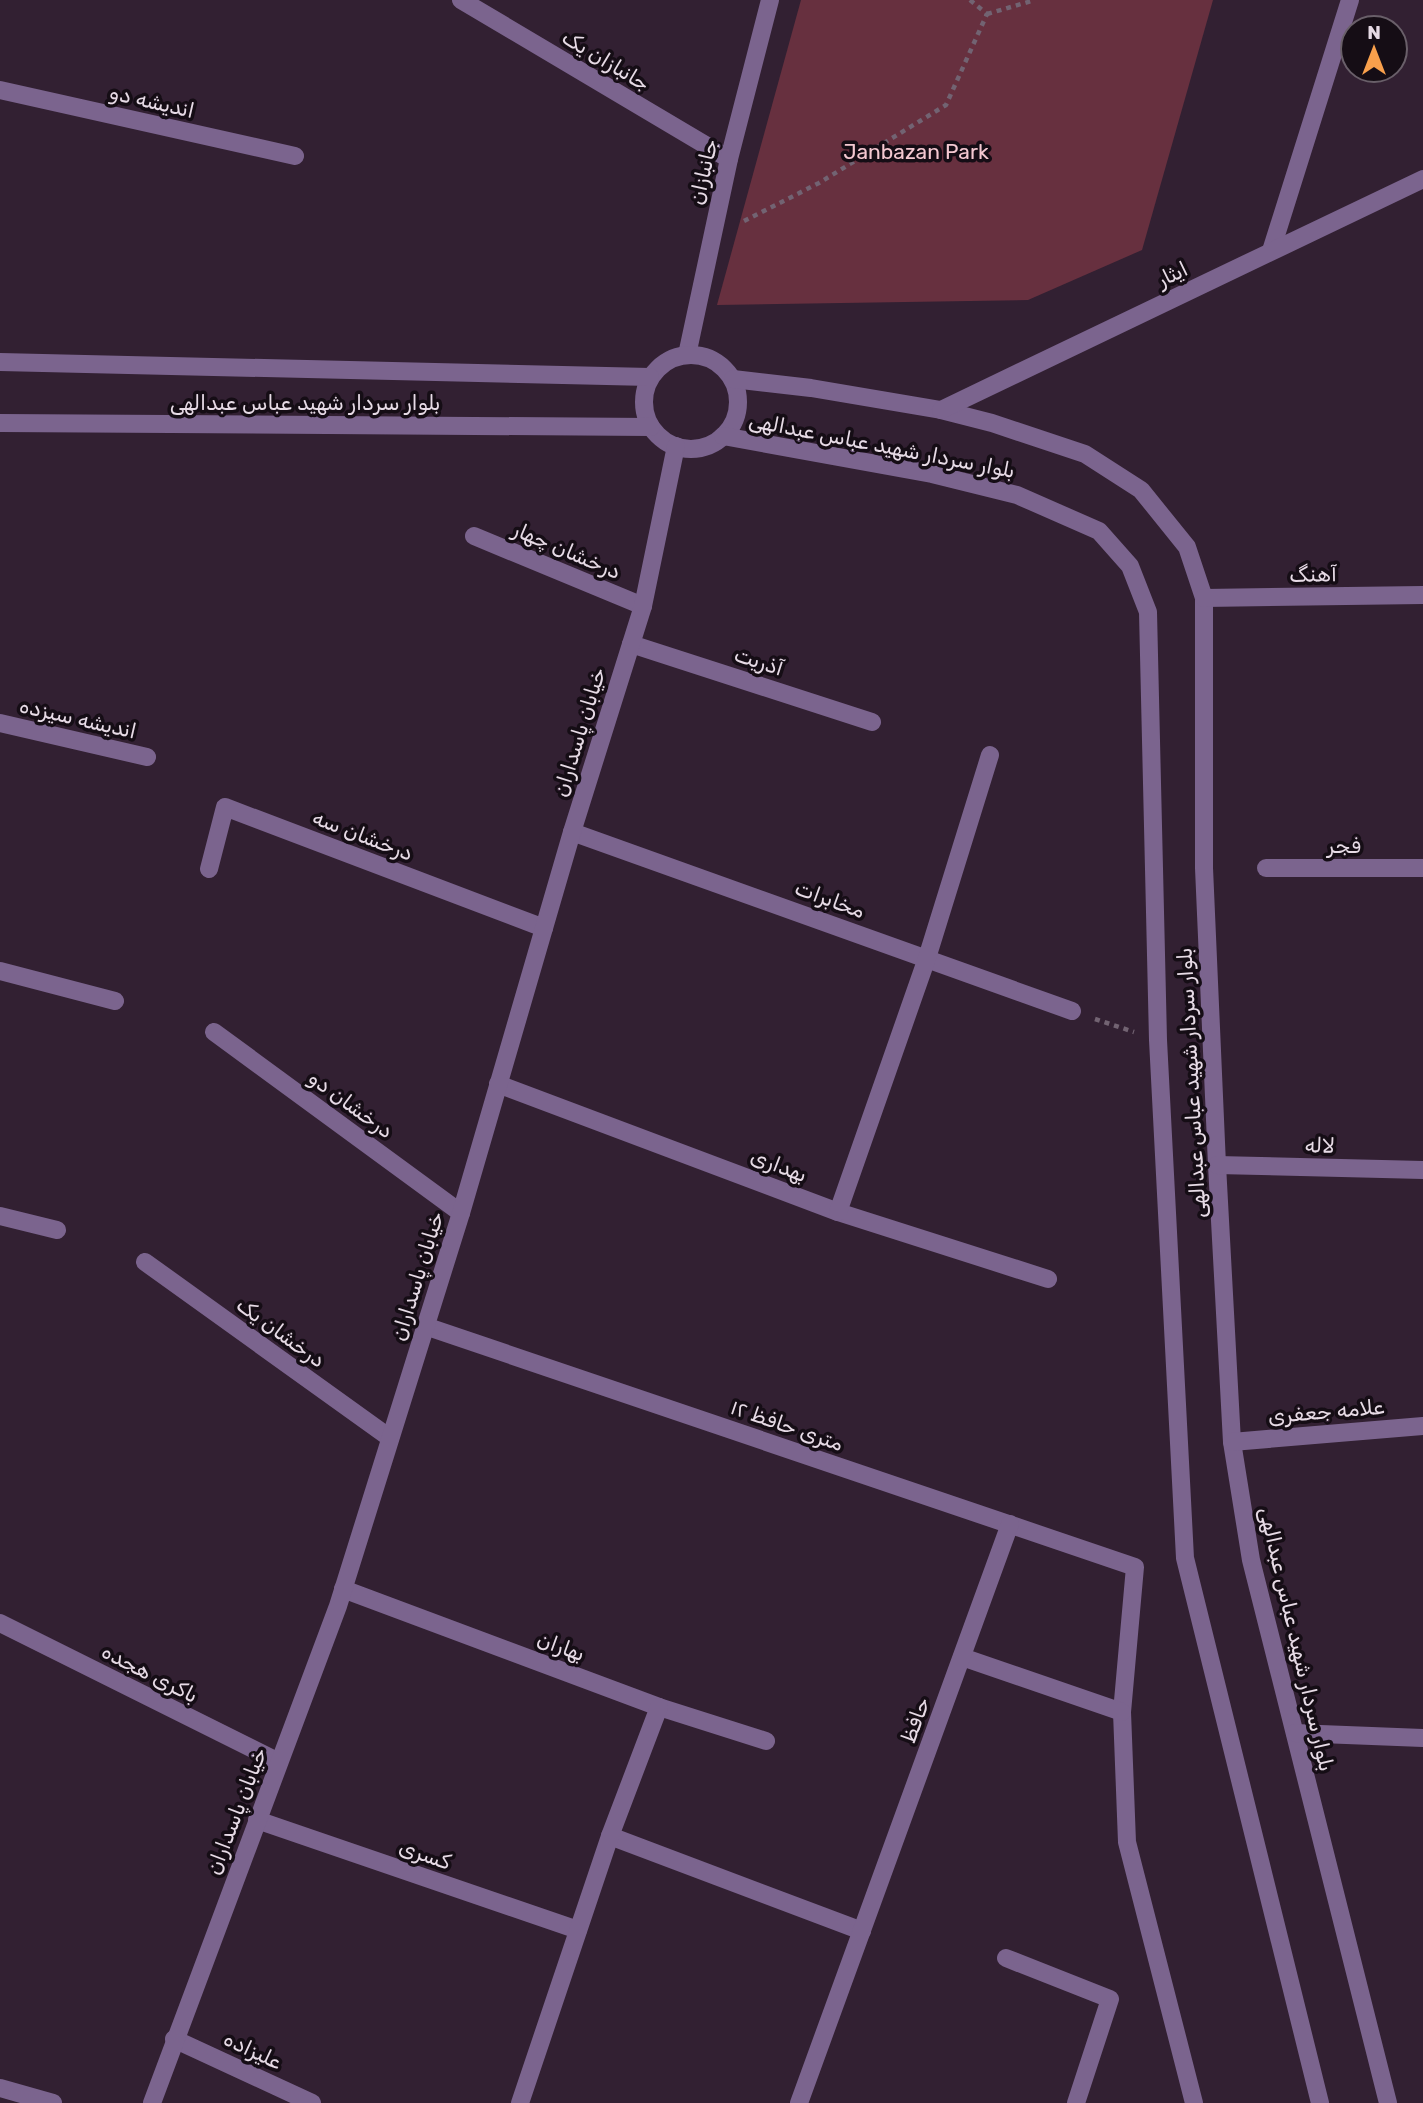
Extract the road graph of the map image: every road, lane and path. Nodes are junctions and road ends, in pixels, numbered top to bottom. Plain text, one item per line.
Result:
1 (461, 0) edge
2 (769, 0) edge
3 (970, 0) edge
4 (1035, 0) edge
5 (1350, 0) edge
6 (986, 14) junction
7 (0, 90) edge
8 (295, 156) dead end
9 (729, 159) junction
10 (1423, 179) edge
11 (712, 237) junction
12 (1271, 251) junction
13 (687, 355) junction
14 (0, 362) edge
15 (650, 377) junction
16 (733, 379) junction
17 (941, 410) junction
18 (0, 423) edge
19 (651, 427) junction
20 (723, 436) junction
21 (676, 446) junction
22 (474, 536) dead end
23 (1423, 595) edge
24 (1204, 598) junction
25 (643, 606) junction
26 (631, 644) junction
27 (872, 722) dead end
28 (0, 723) edge
29 (990, 755) dead end
30 (147, 757) dead end
31 (572, 832) junction
32 (1266, 868) dead end
33 (1423, 868) edge
34 (209, 869) dead end
35 (544, 928) junction
36 (927, 958) junction
37 (0, 971) edge
38 (115, 1000) dead end
39 (1072, 1011) joint
40 (214, 1032) dead end
41 (1157, 1040) junction
42 (498, 1084) junction
43 (1217, 1165) junction
44 (1423, 1170) edge
45 (838, 1212) junction
46 (461, 1213) junction
47 (0, 1216) edge
48 (57, 1230) dead end
49 (145, 1262) dead end
50 (1048, 1279) dead end
51 (425, 1326) junction
52 (1423, 1426) edge
53 (390, 1438) junction
54 (1232, 1442) junction
55 (1010, 1524) junction
56 (343, 1589) junction
57 (0, 1623) edge
58 (962, 1657) junction
59 (659, 1707) junction
60 (1122, 1712) junction
61 (1295, 1733) junction
62 (1423, 1738) edge
63 (766, 1741) dead end
64 (279, 1762) junction
65 (257, 1820) junction
66 (610, 1836) junction
67 (578, 1930) junction
68 (862, 1931) junction
69 (1006, 1958) dead end
70 (174, 2039) junction
71 (0, 2088) edge
72 (53, 2103) edge
73 (152, 2103) edge
74 (312, 2103) edge
75 (520, 2103) edge
76 (799, 2103) edge
77 (1076, 2103) edge
78 (1194, 2103) edge
79 (1320, 2103) edge
80 (1388, 2103) edge

1 - 9 street, جانبازان یک
2 - 9 street, جانبازان
3 - 6 path
4 - 6 path
5 - 12 street
6 - 11 path
7 - 8 street, اندیشه دو
9 - 11 street, جانبازان
10 - 12 street, ایثار
11 - 13 street, جانبازان
12 - 17 street, ایثار
13 - 15 street
13 - 16 street
14 - 15 street, بلوار سردار شهید عباس عبدالهی
15 - 19 street
16 - 17 street, بلوار سردار شهید عباس عبدالهی
16 - 20 street
17 - 24 street, بلوار سردار شهید عباس عبدالهی
18 - 19 street, بلوار سردار شهید عباس عبدالهی
19 - 21 street
20 - 21 street
20 - 41 street, بلوار سردار شهید عباس عبدالهی
21 - 25 street, خیابان پاسداران
22 - 25 street, درخشان چهار
23 - 24 street, آهنگ
24 - 43 street, بلوار سردار شهید عباس عبدالهی
25 - 26 street, خیابان پاسداران
26 - 27 street, آذریت
26 - 31 street, خیابان پاسداران
28 - 30 street, اندیشه سیزده
29 - 36 street
31 - 35 street, خیابان پاسداران
31 - 36 street, مخابرات
32 - 33 street, فجر
34 - 35 street, درخشان سه
35 - 42 street, خیابان پاسداران
36 - 39 street, مخابرات
36 - 45 street
37 - 38 street
39 - 41 path
40 - 46 street, درخشان دو
41 - 79 street, بلوار سردار شهید عباس عبدالهی
42 - 45 street, بهداری
42 - 46 street, خیابان پاسداران
43 - 44 street, لاله
43 - 54 street, بلوار سردار شهید عباس عبدالهی
45 - 50 street, بهداری
46 - 51 street, خیابان پاسداران
47 - 48 street
49 - 53 street, درخشان یک
51 - 53 street, خیابان پاسداران
51 - 55 street, ۱۲ متری حافظ
52 - 54 street, علامه جعفری
53 - 56 street, خیابان پاسداران
54 - 61 street, بلوار سردار شهید عباس عبدالهی
55 - 58 street, حافظ
55 - 60 street, ۱۲ متری حافظ
56 - 59 street, بهاران
56 - 64 street, خیابان پاسداران
57 - 64 street, باکری هجده
58 - 60 street
58 - 68 street, حافظ
59 - 63 street, بهاران
59 - 66 street
60 - 78 street
61 - 62 street
61 - 80 street, بلوار سردار شهید عباس عبدالهی
64 - 65 street, خیابان پاسداران
65 - 67 street, کسری
65 - 70 street, خیابان پاسداران
66 - 67 street
66 - 68 street
67 - 75 street
68 - 76 street, حافظ
69 - 77 street
70 - 73 street, خیابان پاسداران
70 - 74 street, علیزاده
71 - 72 street

